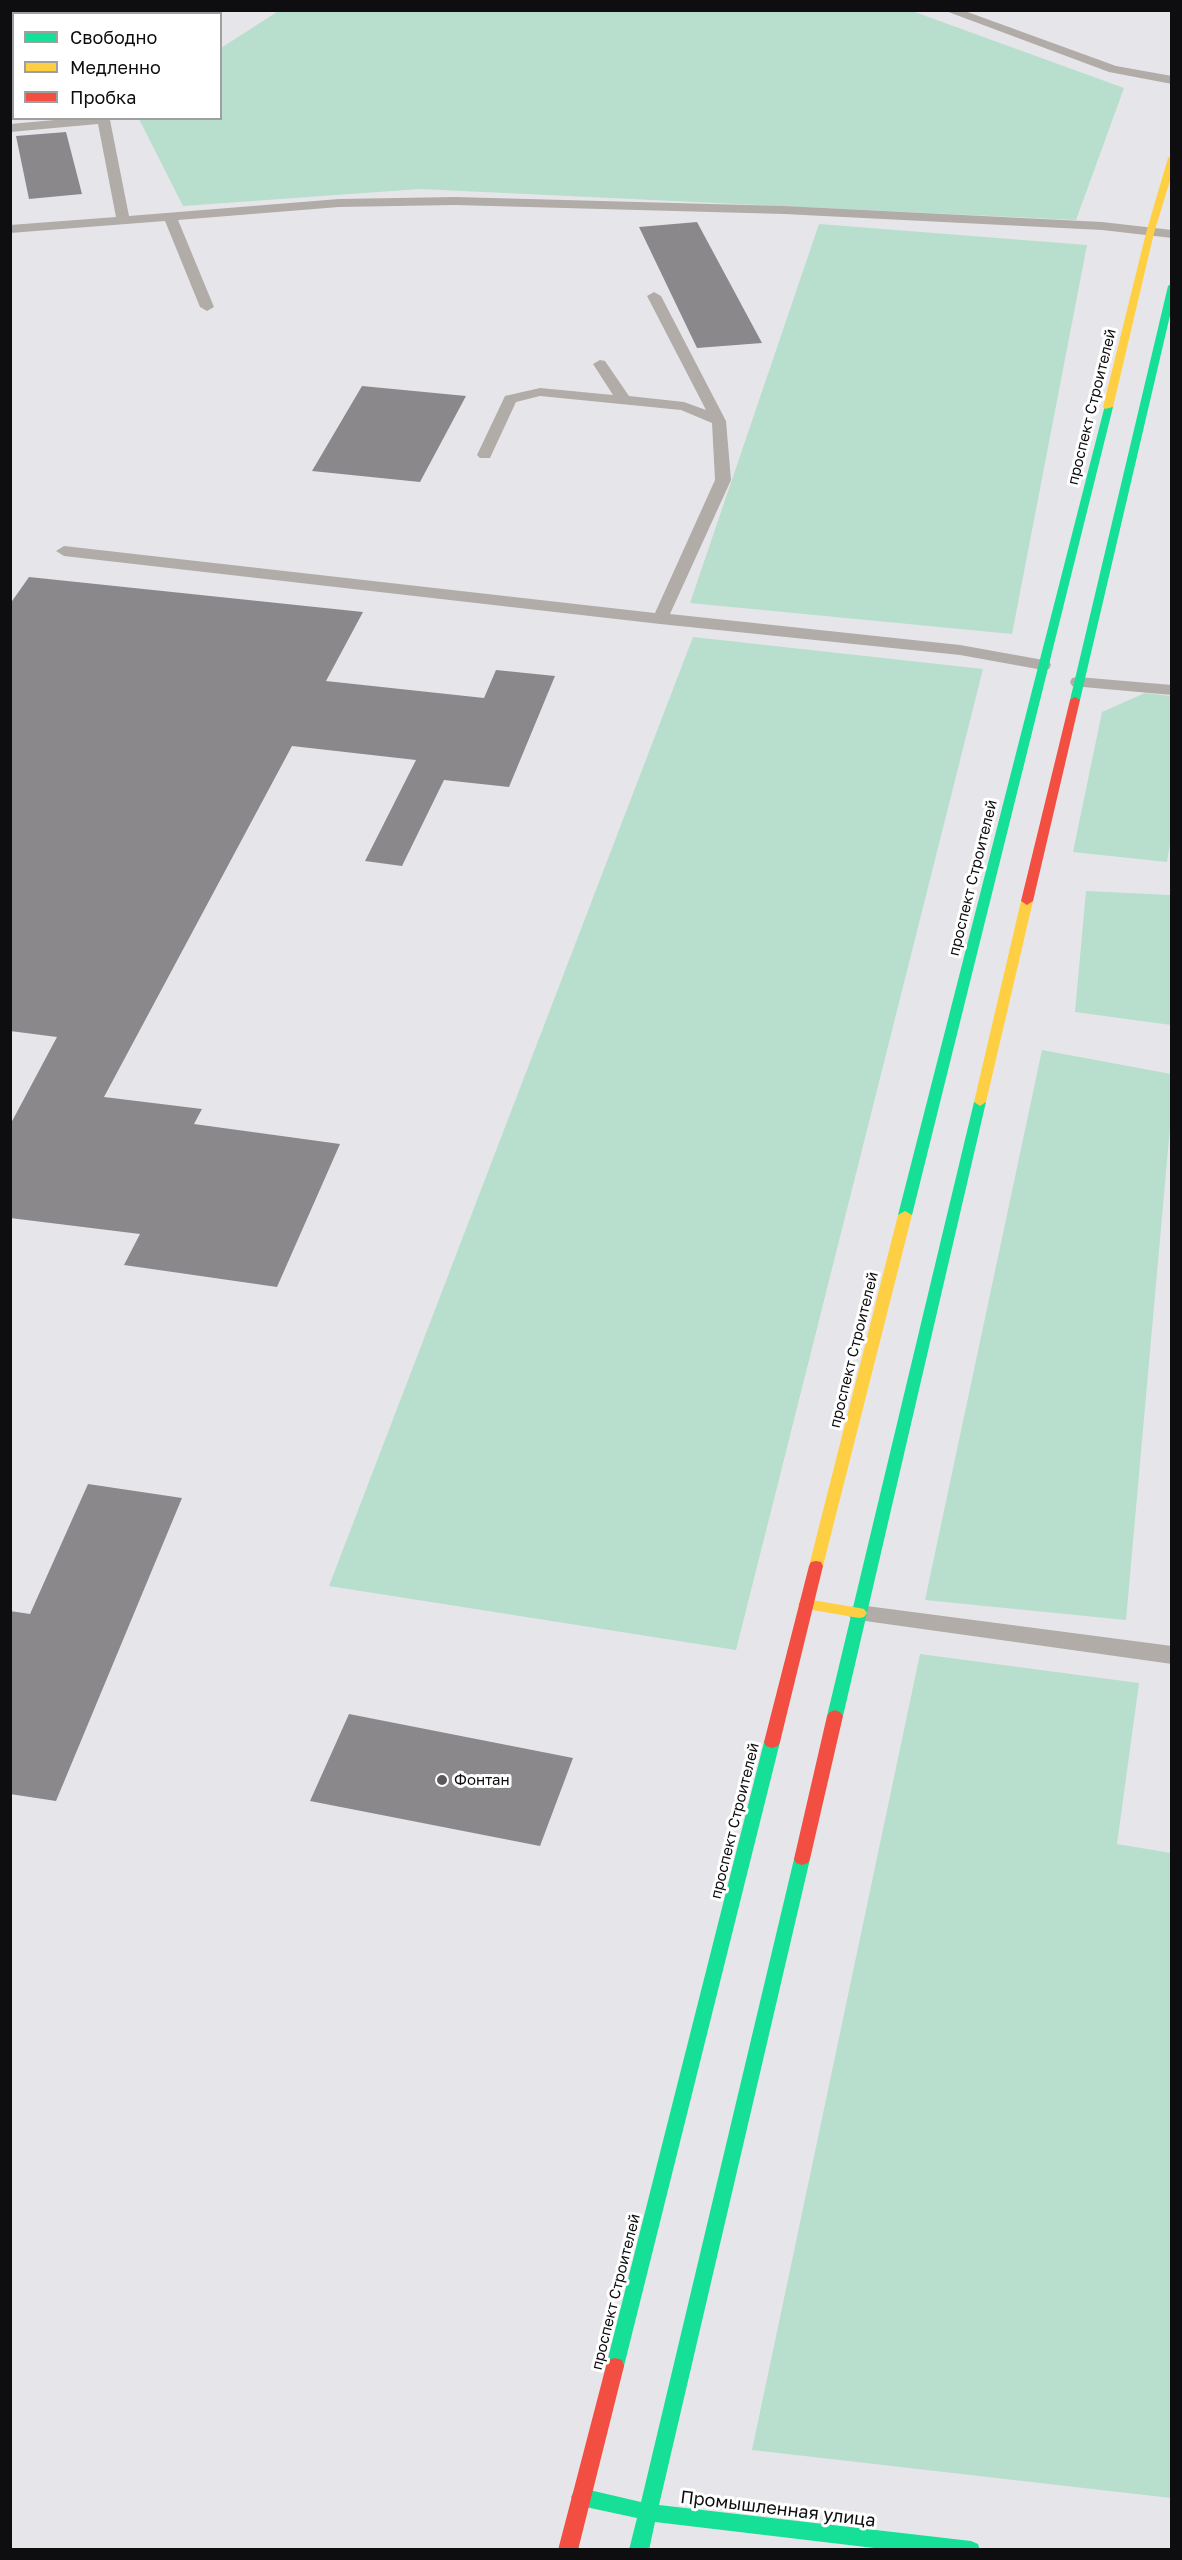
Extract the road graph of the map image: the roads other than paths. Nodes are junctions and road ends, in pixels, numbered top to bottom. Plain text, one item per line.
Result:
1 (949, 10) edge
2 (1172, 80) edge
3 (10, 128) edge
4 (1172, 158) edge
5 (170, 216) junction
6 (123, 220) junction
7 (10, 229) edge
8 (1150, 233) junction
9 (1172, 234) edge
10 (1172, 286) edge
11 (654, 296) dead end
12 (207, 307) dead end
13 (600, 364) dead end
14 (624, 400) junction
15 (719, 422) junction
16 (485, 455) dead end
17 (64, 551) dead end
18 (660, 619) junction
19 (1044, 665) junction
20 (1078, 682) junction
21 (1172, 690) edge
22 (806, 1604) junction
23 (859, 1612) junction
24 (1172, 1655) edge
25 (581, 2497) junction
26 (648, 2512) junction
27 (568, 2550) edge
28 (639, 2550) edge
29 (971, 2550) edge

1 - 2 lane
3 - 6 lane
4 - 8 main road, проспект Строителей
5 - 6 lane
5 - 8 lane
5 - 12 lane
6 - 7 lane
8 - 9 lane
8 - 19 main road, проспект Строителей
10 - 20 main road
11 - 15 lane
13 - 14 lane
14 - 15 lane
14 - 16 lane
15 - 18 lane
17 - 18 lane
18 - 19 lane
19 - 22 main road, проспект Строителей
20 - 21 lane
20 - 23 main road
22 - 23 main road
22 - 25 main road, проспект Строителей
23 - 24 lane
23 - 26 main road
25 - 26 main road, Промышленная улица
25 - 27 main road, проспект Строителей
26 - 28 main road
26 - 29 main road, Промышленная улица

